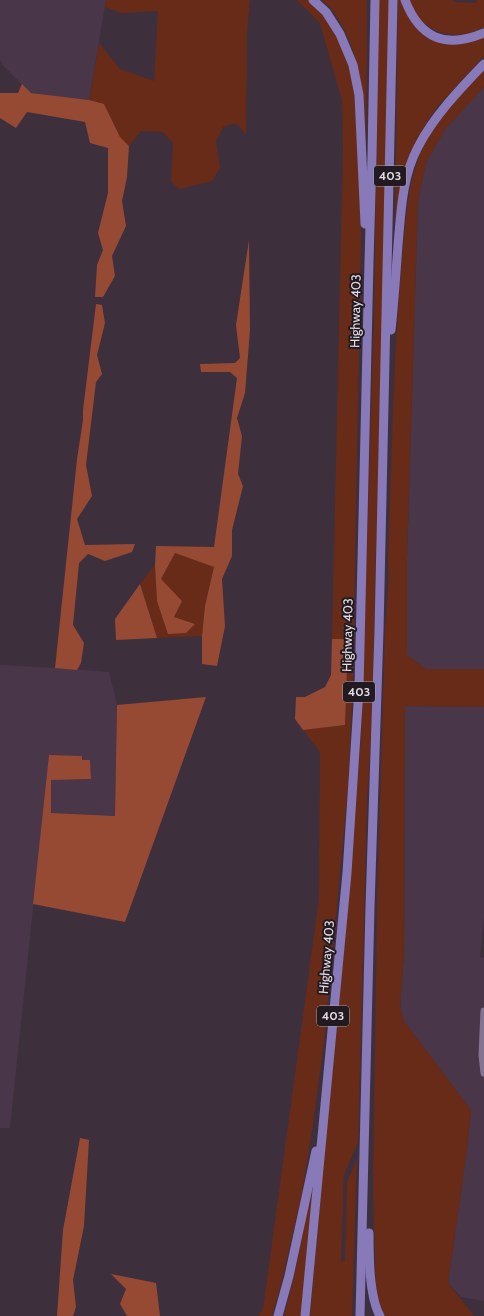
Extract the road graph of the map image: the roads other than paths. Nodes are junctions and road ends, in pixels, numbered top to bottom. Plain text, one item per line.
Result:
1 (313, 0) edge
2 (375, 0) edge
3 (393, 0) edge
4 (405, 0) edge
5 (484, 33) edge
6 (484, 64) edge
7 (369, 262) junction
8 (386, 353) junction
9 (484, 1011) edge
10 (484, 1073) edge
11 (323, 1122) junction
12 (364, 1168) junction
13 (278, 1316) edge
14 (305, 1316) edge
15 (360, 1316) edge
16 (380, 1316) edge

1 - 7 highway
2 - 7 highway, Highway 403 / 403
3 - 8 highway, 403
4 - 5 highway
6 - 8 highway
7 - 11 highway, Highway 403 / 403
8 - 12 highway, 403
9 - 10 street
11 - 13 highway
11 - 14 highway, Highway 403 / 403
12 - 15 highway, 403
12 - 16 highway

